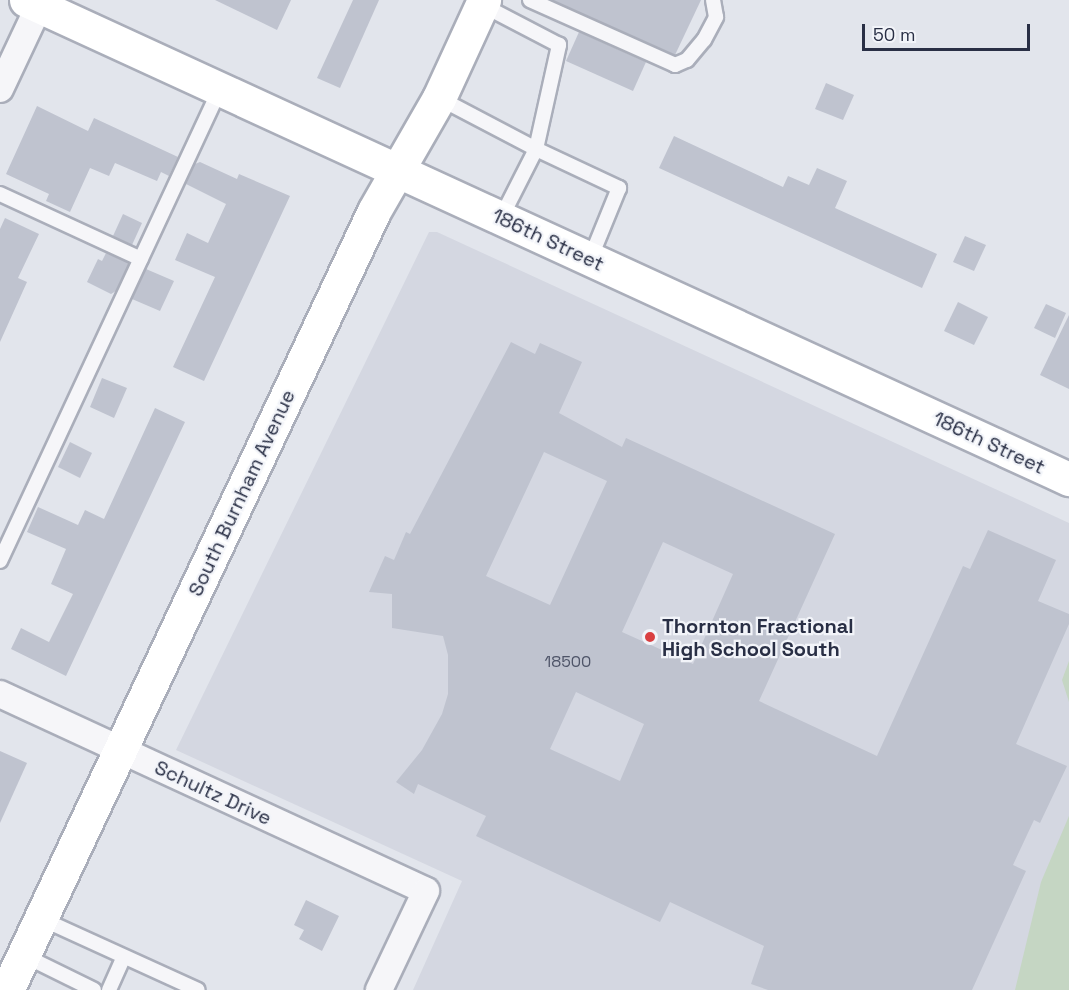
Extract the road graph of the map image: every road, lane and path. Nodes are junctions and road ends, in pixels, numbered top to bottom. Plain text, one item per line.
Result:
1 (530, 0) edge
2 (713, 0) edge
3 (33, 3) edge
4 (483, 3) edge
5 (0, 89) edge
6 (220, 89) junction
7 (439, 98) junction
8 (536, 149) junction
9 (399, 171) junction
10 (0, 194) edge
11 (501, 218) junction
12 (141, 259) junction
13 (590, 259) junction
14 (1069, 480) edge
15 (0, 561) edge
16 (0, 694) edge
17 (122, 750) junction
18 (42, 918) junction
19 (23, 956) junction
20 (124, 957) junction
21 (6, 990) edge
22 (94, 990) edge
23 (109, 990) edge
24 (198, 990) edge
25 (380, 990) edge

1 - 2 lane
3 - 5 street
3 - 6 street, 186th Street
4 - 7 street, South Burnham Avenue
4 - 8 lane
6 - 9 street, 186th Street
6 - 12 lane
7 - 8 lane
7 - 9 street, South Burnham Avenue
8 - 11 lane
8 - 13 lane
9 - 11 street, 186th Street
9 - 17 street, South Burnham Avenue
10 - 12 lane
11 - 13 street, 186th Street
12 - 15 lane
13 - 14 street, 186th Street
16 - 17 street, Schultz Drive
17 - 18 street, South Burnham Avenue
17 - 25 street, Schultz Drive
18 - 19 street, South Burnham Avenue
18 - 20 lane
19 - 21 street, South Burnham Avenue
19 - 22 lane
20 - 23 lane
20 - 24 lane

